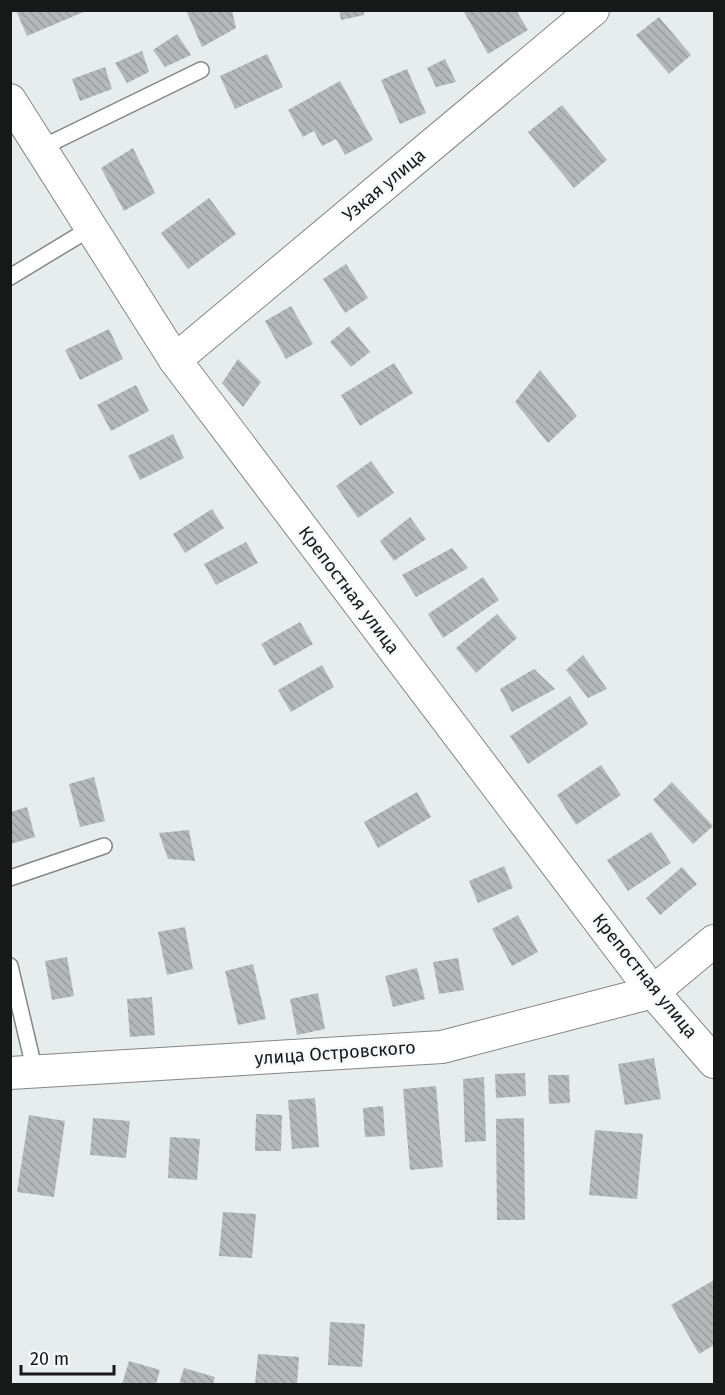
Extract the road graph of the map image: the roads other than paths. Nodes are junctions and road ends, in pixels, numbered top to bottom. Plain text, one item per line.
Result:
1 (592, 10) edge
2 (201, 70) dead end
3 (10, 100) edge
4 (41, 148) junction
5 (92, 228) junction
6 (10, 277) edge
7 (175, 360) junction
8 (104, 846) dead end
9 (10, 878) edge
10 (714, 941) edge
11 (10, 966) edge
12 (653, 992) junction
13 (714, 1062) edge
14 (23, 1072) edge

1 - 7 street, Узкая улица
2 - 4 lane
3 - 4 street, Крепостная улица
4 - 5 street, Крепостная улица
5 - 6 lane
5 - 7 street, Крепостная улица
7 - 12 street, Крепостная улица
8 - 9 lane
10 - 12 street
11 - 14 lane
12 - 13 street, Крепостная улица
12 - 14 street, улица Островского

